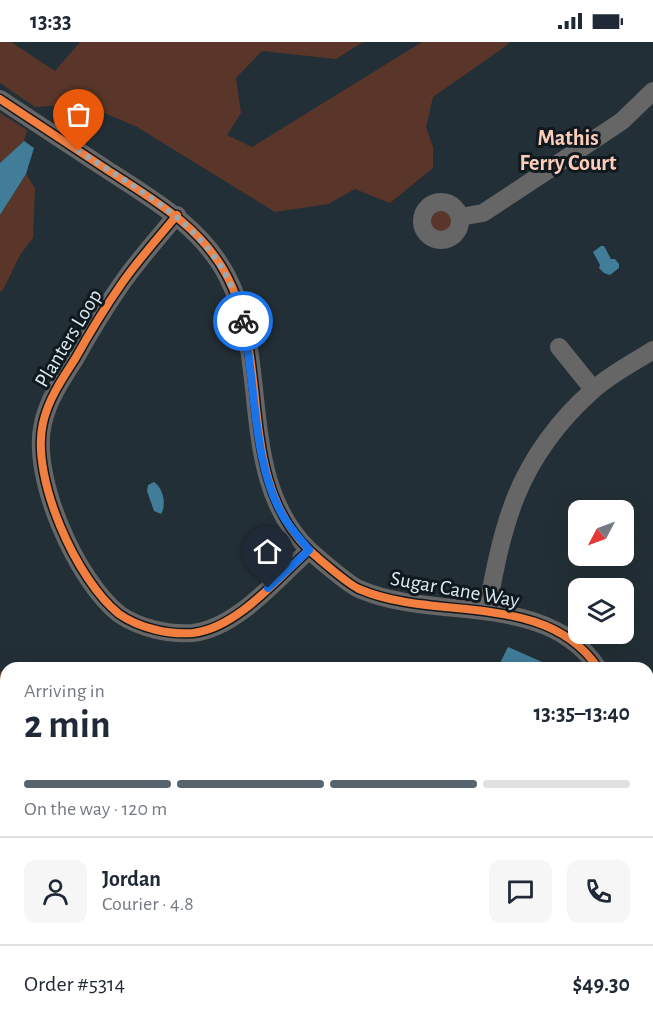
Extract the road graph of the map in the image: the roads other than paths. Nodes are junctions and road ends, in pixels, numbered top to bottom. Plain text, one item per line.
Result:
1 (653, 91) edge
2 (0, 99) edge
3 (177, 215) junction
4 (460, 217) dead end
5 (559, 347) dead end
6 (653, 350) edge
7 (593, 389) junction
8 (309, 550) junction
9 (487, 611) junction
10 (594, 662) edge

1 - 4 street
2 - 3 street, Sugar Cane Way
3 - 8 street, Sugar Cane Way
3 - 8 street, Planters Loop
5 - 7 street
6 - 7 street
7 - 9 street
8 - 9 street, Sugar Cane Way
9 - 10 street, Sugar Cane Way

